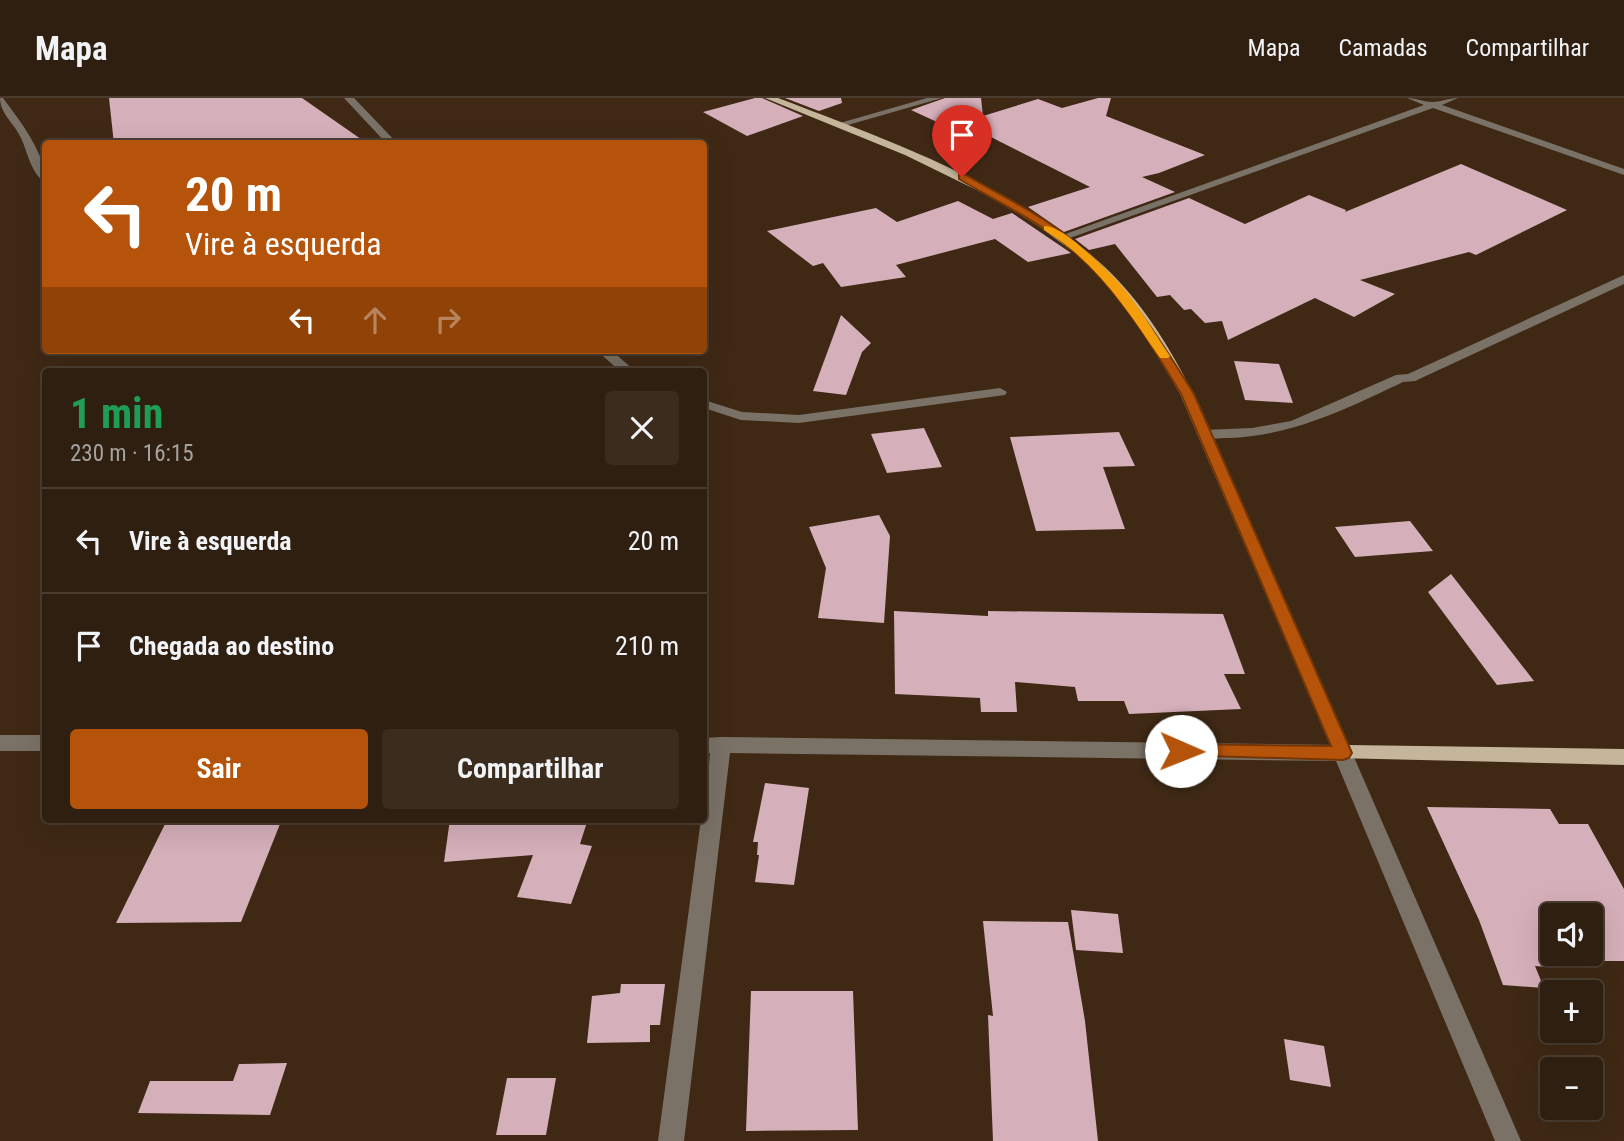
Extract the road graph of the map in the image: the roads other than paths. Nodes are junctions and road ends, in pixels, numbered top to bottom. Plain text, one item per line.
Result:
1 (349, 98) edge
2 (770, 98) edge
3 (937, 98) edge
4 (1412, 98) edge
5 (1453, 98) edge
6 (0, 100) edge
7 (1432, 105) junction
8 (838, 125) junction
9 (389, 140) edge
10 (1624, 172) edge
11 (42, 174) edge
12 (1063, 237) junction
13 (1624, 279) edge
14 (608, 354) edge
15 (624, 368) edge
16 (1000, 392) dead end
17 (707, 405) edge
18 (1203, 434) junction
19 (0, 743) edge
20 (42, 743) edge
21 (712, 745) edge
22 (1343, 753) junction
23 (1624, 757) edge
24 (707, 793) edge
25 (704, 823) edge
26 (671, 1141) edge
27 (1508, 1141) edge

1 - 9 street
2 - 8 main road
3 - 8 street
4 - 7 street
5 - 7 street
6 - 11 street
7 - 10 street
7 - 12 street
8 - 12 main road
12 - 18 main road
13 - 18 street
14 - 15 street
16 - 17 street
18 - 22 main road
19 - 20 street
21 - 22 street
21 - 24 street
22 - 23 main road
22 - 27 street
25 - 26 street

